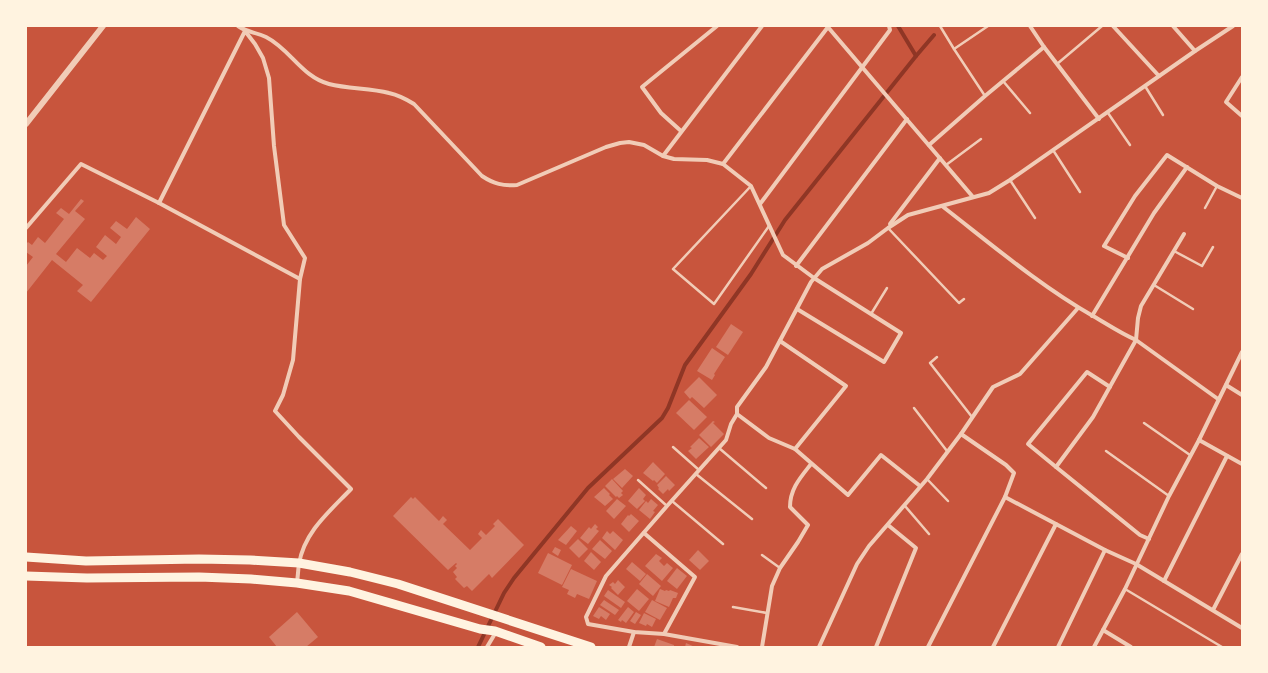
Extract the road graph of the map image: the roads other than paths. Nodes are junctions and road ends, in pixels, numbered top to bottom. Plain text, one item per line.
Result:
1 (103, 26) edge
2 (238, 26) edge
3 (717, 26) edge
4 (828, 26) edge
5 (889, 26) edge
6 (940, 26) edge
7 (988, 26) edge
8 (1030, 26) edge
9 (1102, 26) edge
10 (1113, 26) edge
11 (1173, 26) edge
12 (1233, 26) edge
13 (761, 27) edge
14 (245, 31) junction
15 (1044, 47) junction
16 (954, 49) junction
17 (1195, 51) junction
18 (1057, 64) junction
19 (862, 67) junction
20 (1159, 76) junction
21 (1242, 77) edge
22 (1003, 81) junction
23 (1145, 86) junction
24 (985, 96) junction
25 (1030, 113) dead end
26 (1108, 113) junction
27 (1163, 115) dead end
28 (1242, 116) edge
29 (907, 119) junction
30 (1099, 119) junction
31 (26, 124) edge
32 (682, 131) junction
33 (981, 139) dead end
34 (929, 145) junction
35 (1130, 145) dead end
36 (1053, 150) junction
37 (663, 156) junction
38 (940, 158) junction
39 (723, 164) junction
40 (946, 165) junction
41 (1187, 167) junction
42 (1010, 180) junction
43 (751, 186) junction
44 (1217, 186) junction
45 (1080, 192) dead end
46 (973, 196) junction
47 (1242, 198) edge
48 (159, 203) junction
49 (760, 204) junction
50 (942, 206) junction
51 (1206, 208) dead end
52 (1035, 218) dead end
53 (26, 228) edge
54 (770, 228) junction
55 (888, 228) junction
56 (1184, 234) dead end
57 (1213, 247) dead end
58 (1174, 251) junction
59 (1128, 258) junction
60 (796, 266) junction
61 (814, 278) junction
62 (300, 280) junction
63 (1154, 285) junction
64 (887, 288) dead end
65 (964, 299) dead end
66 (1078, 308) junction
67 (797, 309) junction
68 (1193, 309) dead end
69 (871, 314) junction
70 (1092, 316) junction
71 (1136, 340) junction
72 (780, 341) junction
73 (1242, 352) edge
74 (937, 357) dead end
75 (1226, 385) junction
76 (1110, 387) junction
77 (1242, 395) edge
78 (1218, 399) junction
79 (914, 408) dead end
80 (737, 414) junction
81 (972, 417) junction
82 (1144, 423) dead end
83 (961, 434) junction
84 (1199, 440) junction
85 (673, 447) dead end
86 (719, 448) junction
87 (796, 449) junction
88 (947, 450) junction
89 (1106, 451) dead end
90 (1190, 455) junction
91 (1228, 456) junction
92 (811, 464) junction
93 (1242, 464) edge
94 (1056, 467) junction
95 (698, 472) junction
96 (927, 479) junction
97 (638, 480) dead end
98 (920, 486) junction
99 (766, 488) dead end
100 (1169, 496) junction
101 (1005, 497) junction
102 (672, 501) junction
103 (948, 501) dead end
104 (667, 506) junction
105 (905, 506) junction
106 (752, 519) dead end
107 (1056, 524) junction
108 (888, 526) junction
109 (644, 533) junction
110 (929, 534) dead end
111 (1148, 539) junction
112 (722, 544) dead end
113 (1105, 550) junction
114 (1242, 554) edge
115 (762, 555) dead end
116 (26, 557) edge
117 (299, 563) junction
118 (1136, 564) junction
119 (780, 568) junction
120 (26, 576) edge
121 (1164, 581) junction
122 (297, 583) junction
123 (1124, 589) junction
124 (732, 607) dead end
125 (1213, 610) junction
126 (768, 614) junction
127 (1242, 628) edge
128 (1103, 630) junction
129 (495, 632) junction
130 (634, 632) junction
131 (664, 634) junction
132 (487, 647) edge
133 (541, 647) edge
134 (590, 647) edge
135 (629, 647) edge
136 (737, 647) edge
137 (762, 647) edge
138 (820, 647) edge
139 (876, 647) edge
140 (928, 647) edge
141 (993, 647) edge
142 (1058, 647) edge
143 (1094, 647) edge
144 (1131, 647) edge
145 (1222, 647) edge

1 - 31 street
2 - 14 street
3 - 32 street
4 - 19 street
4 - 39 street
5 - 19 street
6 - 16 lane
7 - 16 lane
8 - 15 street
9 - 18 lane
10 - 20 street
11 - 17 street
12 - 17 street
13 - 32 street
14 - 37 street
14 - 48 street
14 - 62 street
15 - 18 street
15 - 22 street
16 - 24 lane
17 - 20 street
18 - 30 street
19 - 29 street
19 - 49 street
20 - 23 street
21 - 28 street
22 - 24 street
22 - 25 lane
23 - 26 street
23 - 27 lane
24 - 34 street
26 - 30 street
26 - 35 lane
29 - 34 street
29 - 60 street
30 - 36 street
32 - 37 street
33 - 40 lane
34 - 38 street
36 - 42 street
36 - 45 lane
37 - 39 street
38 - 40 street
38 - 55 street
39 - 43 street
40 - 46 street
41 - 44 street
41 - 59 street
41 - 59 street
42 - 46 street
42 - 52 lane
43 - 49 street
43 - 54 lane
44 - 47 street
44 - 51 lane
46 - 50 street
48 - 53 street
48 - 62 street
49 - 54 street
50 - 55 street
50 - 66 street
54 - 60 street
55 - 61 street
55 - 65 lane
56 - 58 street
57 - 58 lane
58 - 63 street
59 - 70 street
60 - 61 street
61 - 67 street
61 - 69 street
62 - 117 street
63 - 68 lane
63 - 71 street
64 - 69 lane
66 - 70 street
66 - 81 street
67 - 69 street
67 - 72 street
70 - 71 street
71 - 76 street
71 - 78 street
72 - 80 street
72 - 87 street
73 - 75 street
74 - 81 lane
75 - 77 street
75 - 78 street
76 - 94 street
76 - 94 street
78 - 84 street
79 - 88 lane
80 - 86 street
80 - 87 street
81 - 83 street
82 - 90 lane
83 - 88 street
83 - 101 street
84 - 90 street
84 - 91 street
85 - 95 lane
86 - 95 street
86 - 99 lane
87 - 92 street
88 - 96 street
89 - 100 lane
90 - 100 street
91 - 93 street
91 - 121 street
92 - 98 street
92 - 119 street
94 - 111 street
95 - 102 street
95 - 106 lane
96 - 98 street
96 - 103 lane
97 - 104 lane
98 - 105 street
100 - 111 street
101 - 107 street
101 - 140 street
102 - 104 street
102 - 112 lane
104 - 109 street
105 - 108 street
105 - 110 lane
107 - 113 street
107 - 141 street
108 - 138 street
108 - 139 street
109 - 130 street
109 - 131 street
111 - 118 street
113 - 118 street
113 - 142 street
114 - 125 street
115 - 119 lane
116 - 117 highway
117 - 122 street
117 - 134 highway
118 - 121 street
118 - 123 street
119 - 126 street
120 - 122 highway
121 - 125 street
122 - 129 highway
123 - 128 street
123 - 145 lane
124 - 126 lane
125 - 127 street
126 - 137 street
128 - 143 street
128 - 144 street
129 - 132 street
129 - 133 highway
130 - 131 street
130 - 135 street
131 - 136 street

